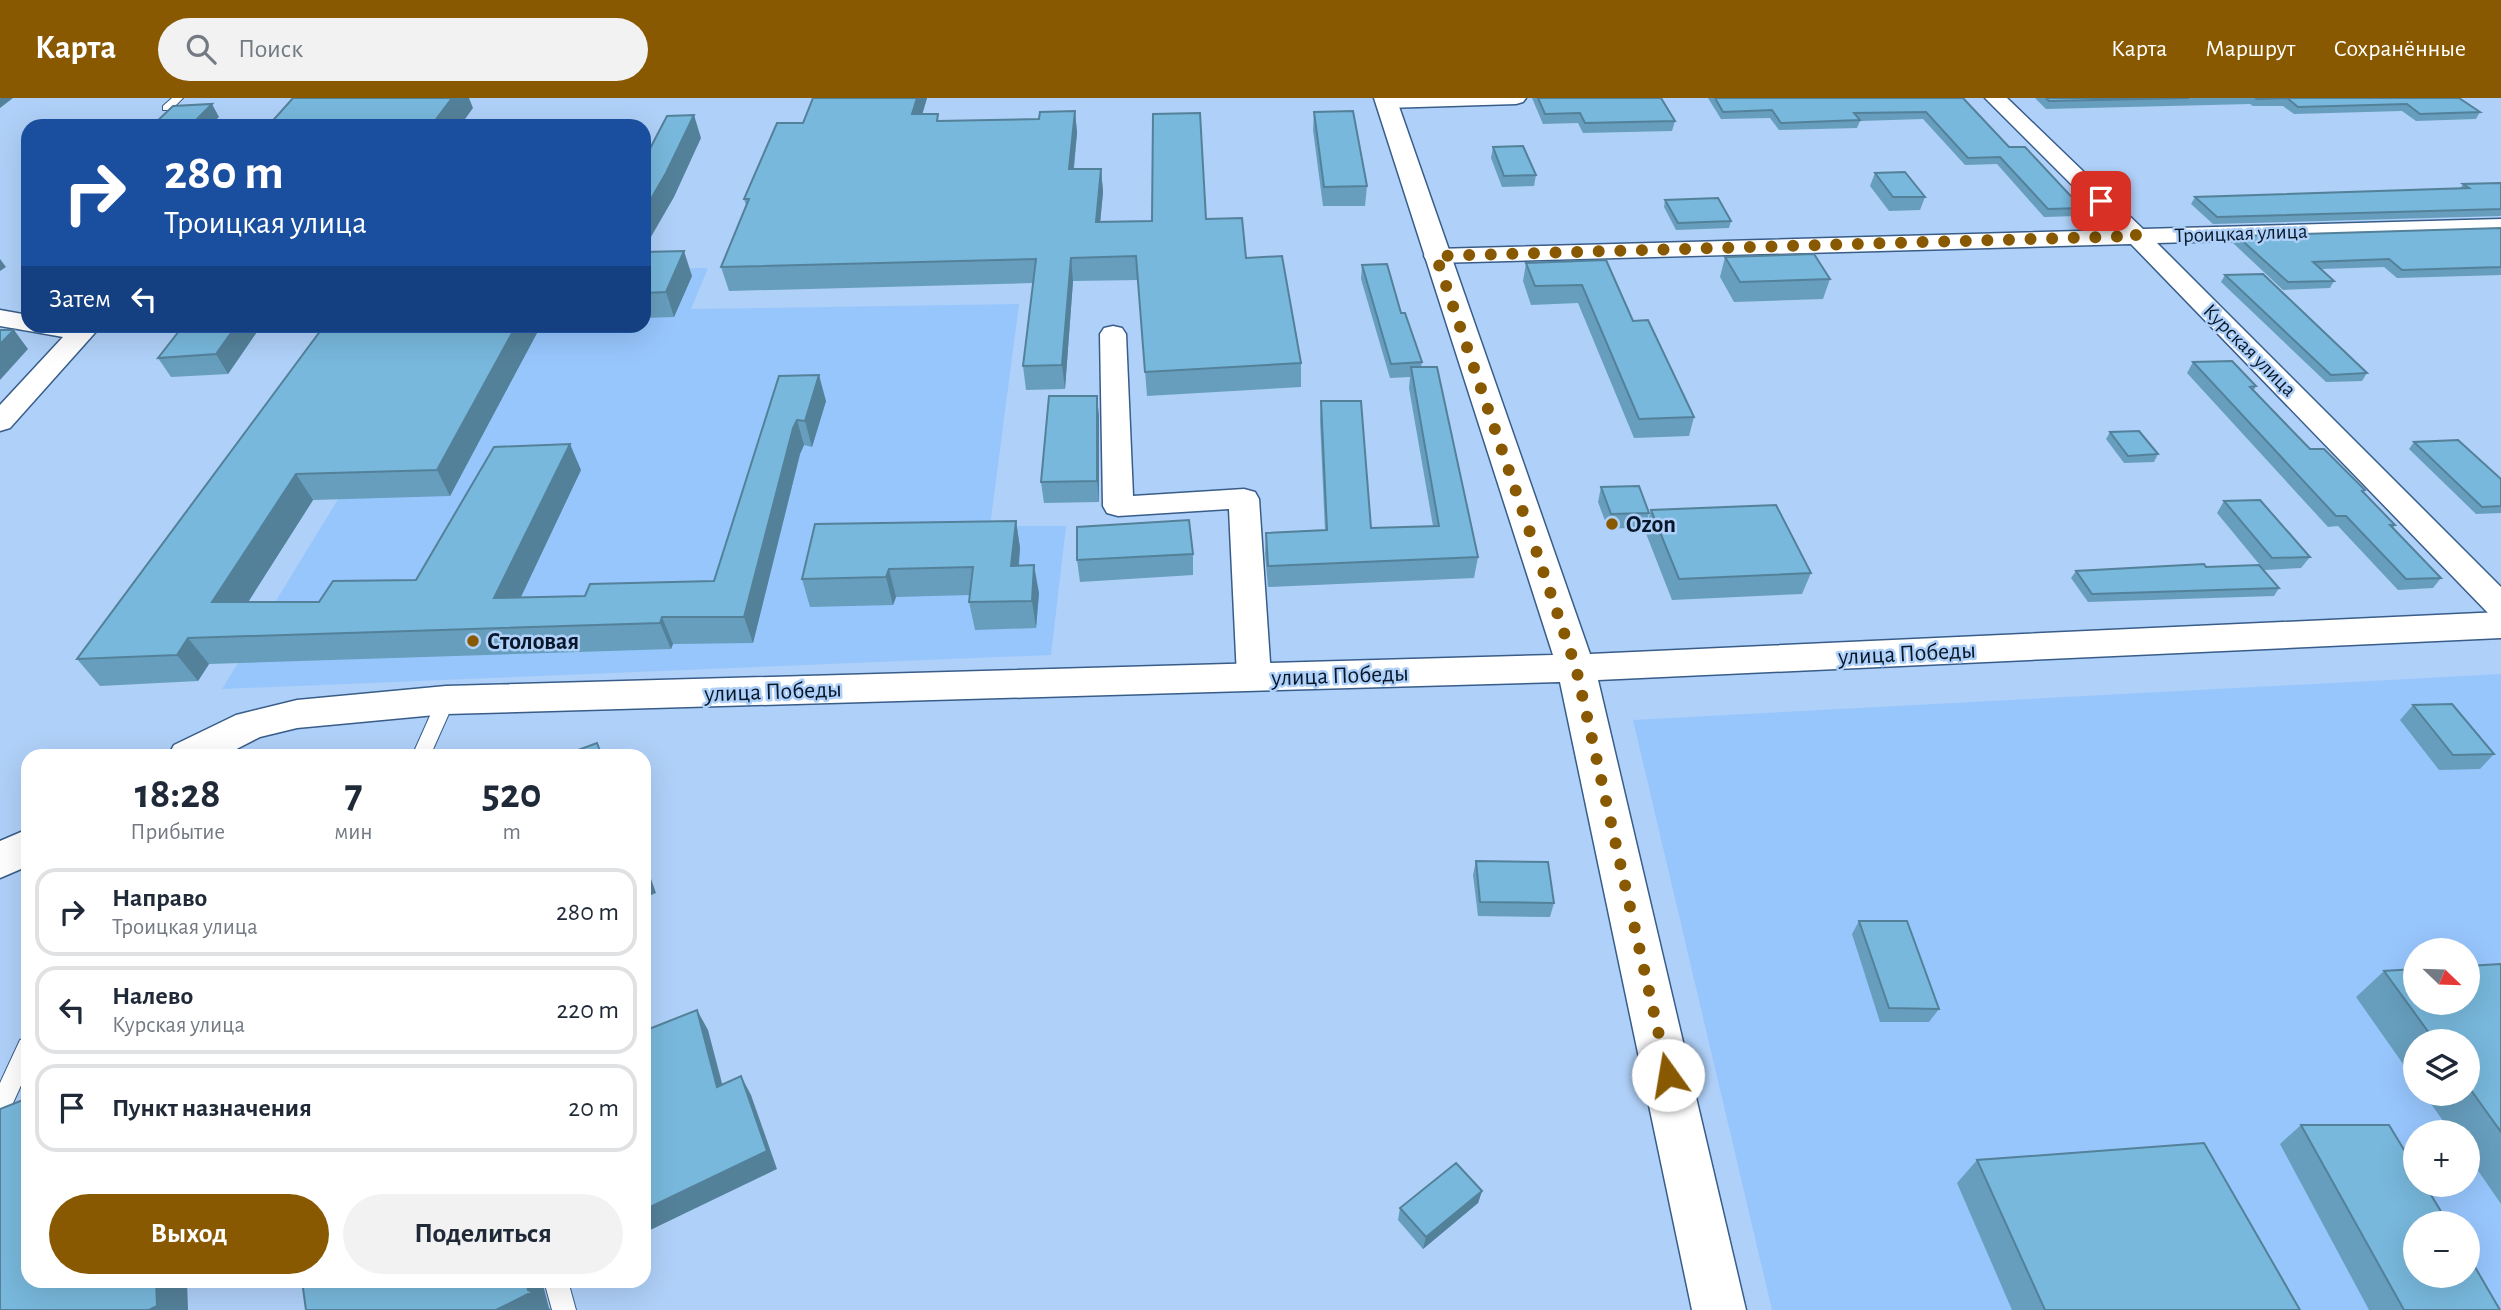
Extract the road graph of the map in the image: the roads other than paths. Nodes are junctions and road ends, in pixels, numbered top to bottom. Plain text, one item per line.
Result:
1 (178, 98) edge
2 (1516, 98) edge
3 (1995, 98) edge
4 (1385, 100) edge
5 (167, 108) edge
6 (2501, 226) edge
7 (2137, 236) junction
8 (1436, 256) junction
9 (0, 318) edge
10 (21, 322) edge
11 (81, 333) edge
12 (1113, 334) dead end
13 (0, 422) edge
14 (2501, 606) edge
15 (2501, 625) edge
16 (1576, 668) junction
17 (1254, 677) junction
18 (446, 700) junction
19 (202, 749) edge
20 (424, 749) edge
21 (21, 850) edge
22 (0, 861) edge
23 (21, 1062) edge
24 (0, 1107) edge
25 (558, 1288) edge
26 (564, 1310) edge
27 (1719, 1310) edge

1 - 5 lane
2 - 4 street
3 - 7 street, Курская улица
4 - 8 street
6 - 7 street, Троицкая улица
7 - 8 street, Троицкая улица
7 - 14 street, Курская улица
8 - 16 street
9 - 10 street
11 - 13 street
12 - 17 street
15 - 16 street, улица Победы
16 - 17 street, улица Победы
16 - 27 street
17 - 18 street, улица Победы
18 - 19 street, улица Победы
18 - 20 lane
21 - 22 street
23 - 24 lane
25 - 26 lane

